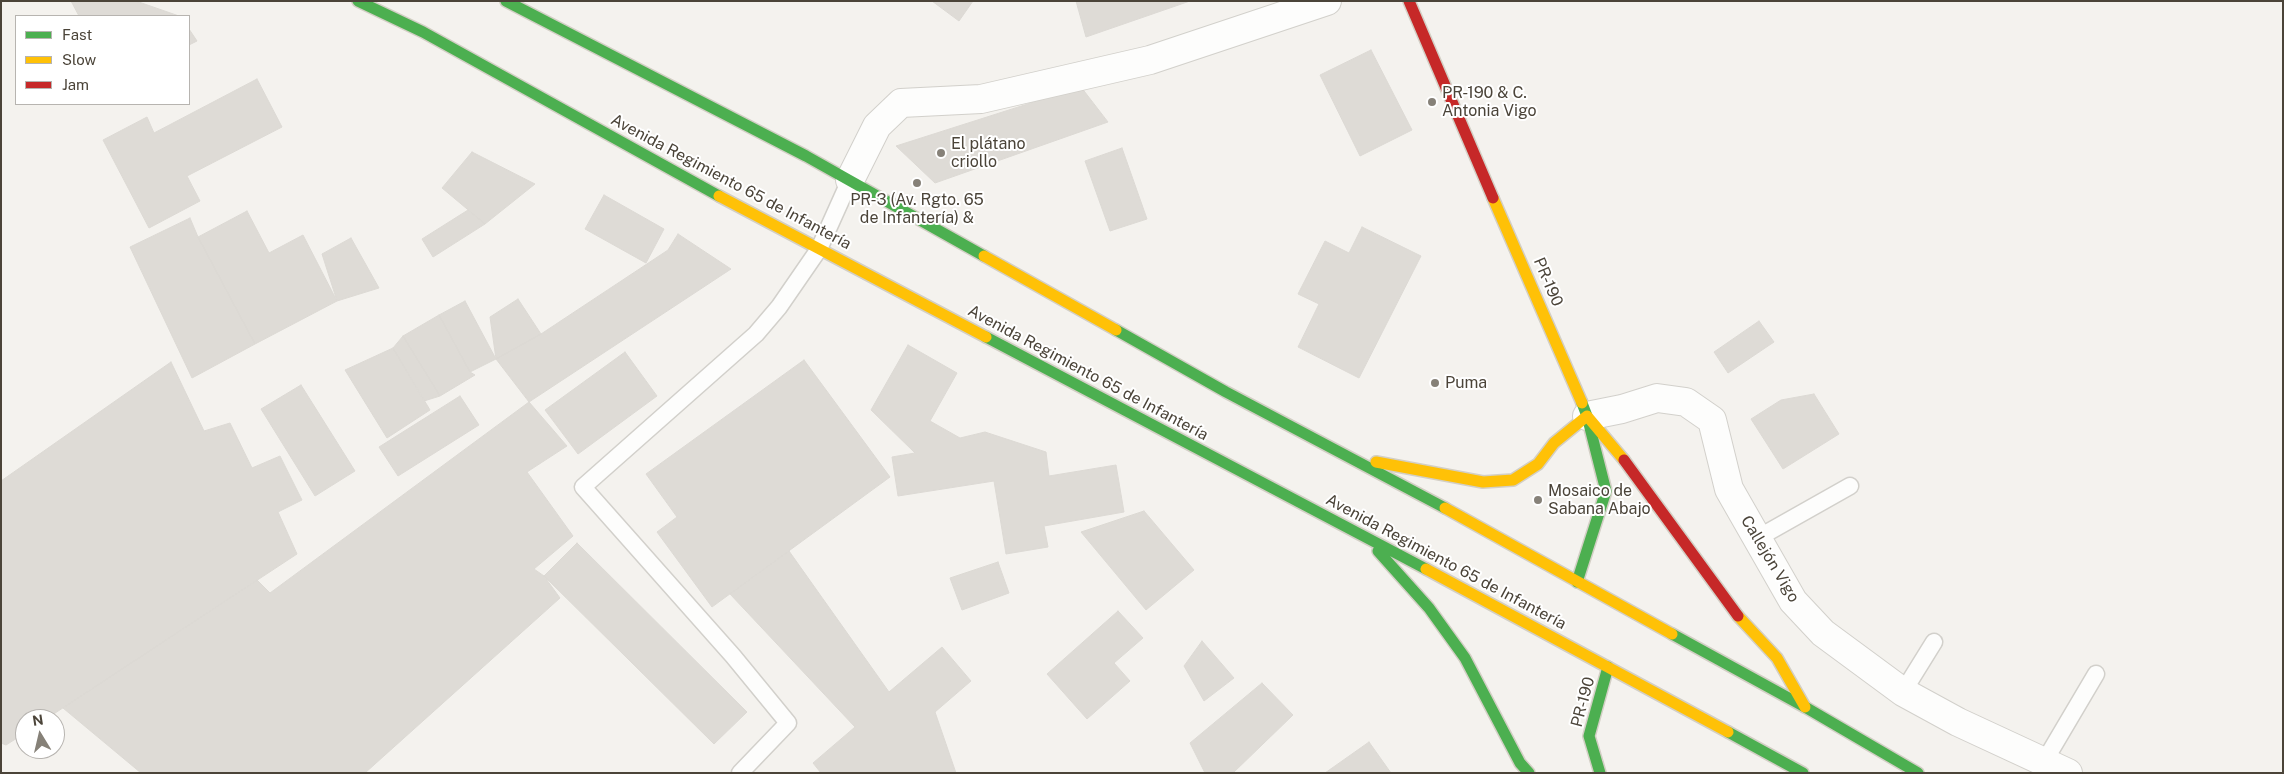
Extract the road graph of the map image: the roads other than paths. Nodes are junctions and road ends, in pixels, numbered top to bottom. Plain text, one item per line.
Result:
1 (358, 1) edge
2 (1327, 1) edge
3 (511, 3) edge
4 (1416, 3) edge
5 (850, 180) junction
6 (819, 249) junction
7 (1587, 416) junction
8 (1352, 458) junction
9 (1850, 486) dead end
10 (1364, 535) junction
11 (1756, 538) junction
12 (1577, 582) junction
13 (1934, 642) dead end
14 (1608, 667) junction
15 (2096, 674) dead end
16 (1903, 692) junction
17 (1805, 707) junction
18 (2044, 762) junction
19 (740, 773) edge
20 (1529, 773) edge
21 (1600, 773) edge
22 (1803, 773) edge
23 (1918, 773) edge
24 (2068, 773) edge

1 - 6 main road, Avenida Regimiento 65 de Infantería
2 - 5 street
3 - 5 main road
4 - 7 main road, PR-190 / PR-190
5 - 6 lane
5 - 8 main road
6 - 10 main road, Avenida Regimiento 65 de Infantería
6 - 19 lane
7 - 8 main road
7 - 11 street, Callejón Vigo
7 - 12 main road, PR-190 / PR-190
7 - 17 main road
8 - 12 main road
9 - 11 lane
10 - 14 main road, Avenida Regimiento 65 de Infantería
10 - 20 main road
11 - 16 street, Callejón Vigo
12 - 17 main road
13 - 16 lane
14 - 21 main road, PR-190 / PR-190
14 - 22 main road, Avenida Regimiento 65 de Infantería
15 - 18 lane
16 - 18 street, Callejón Vigo
17 - 23 main road
18 - 24 street, Callejón Vigo

